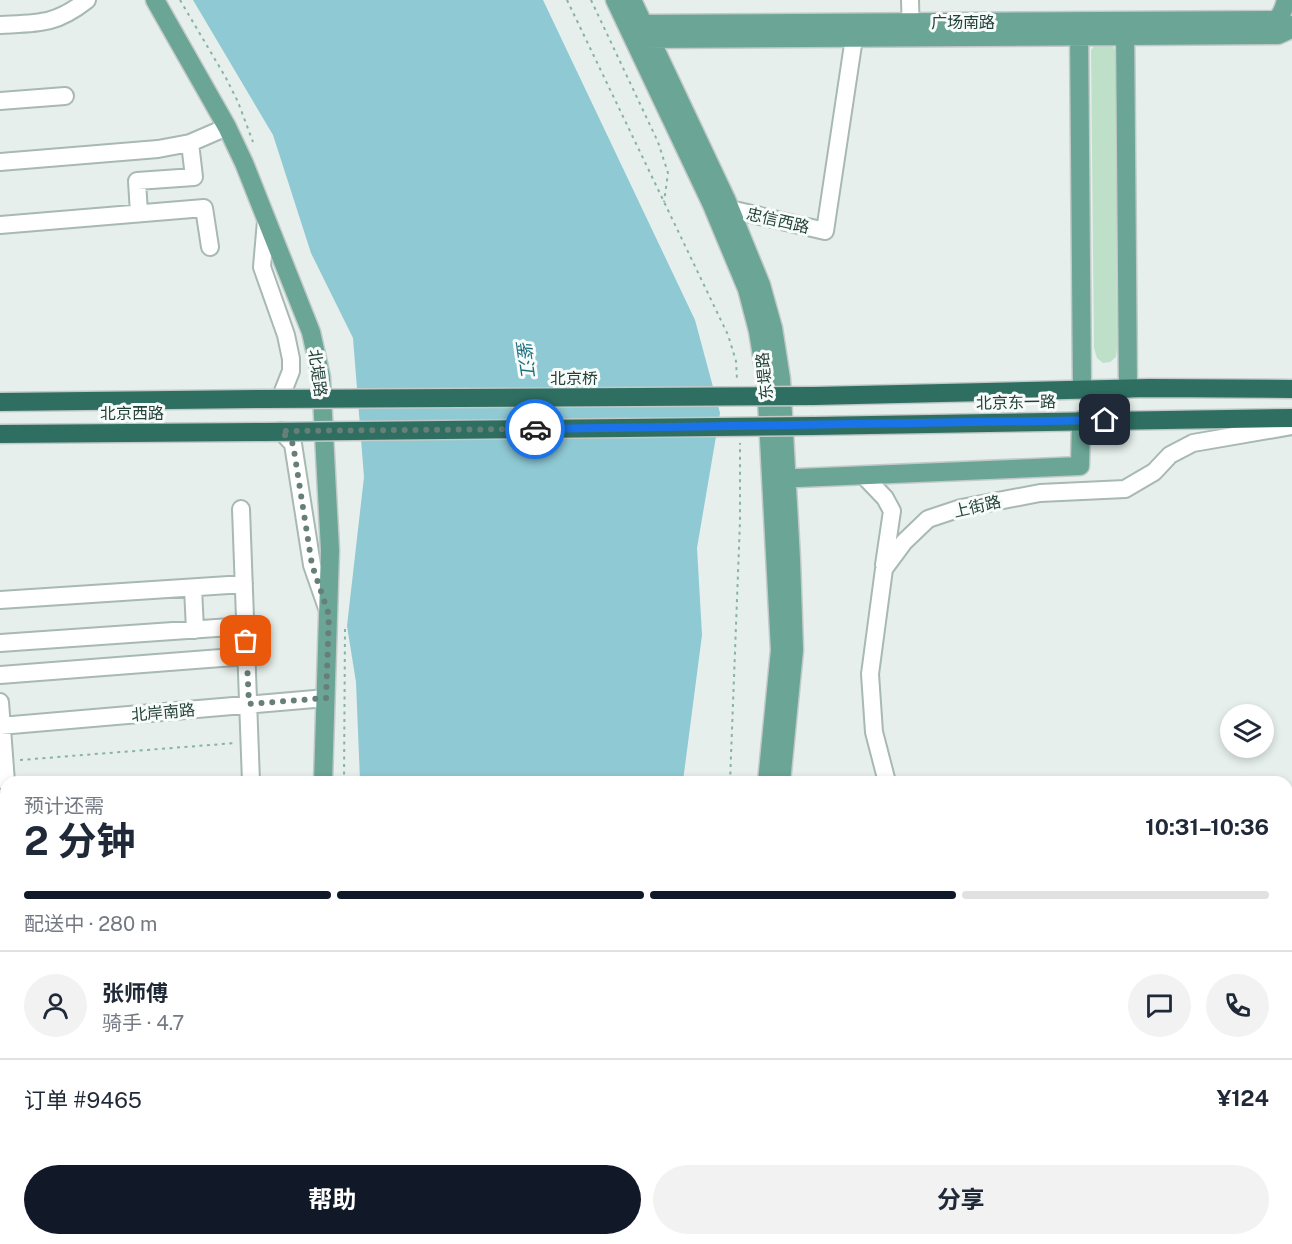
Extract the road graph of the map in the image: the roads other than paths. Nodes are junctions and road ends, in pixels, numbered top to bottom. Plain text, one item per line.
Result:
1 (87, 0) edge
2 (155, 0) edge
3 (615, 0) edge
4 (632, 0) edge
5 (910, 0) edge
6 (1286, 0) edge
7 (0, 25) edge
8 (1292, 25) edge
9 (1079, 29) junction
10 (1125, 29) junction
11 (910, 30) junction
12 (639, 32) junction
13 (854, 38) junction
14 (65, 96) dead end
15 (0, 101) edge
16 (227, 127) junction
17 (190, 143) junction
18 (0, 162) edge
19 (730, 208) junction
20 (139, 213) junction
21 (266, 221) junction
22 (0, 225) edge
23 (210, 247) dead end
24 (1128, 388) junction
25 (1082, 389) junction
26 (1292, 389) edge
27 (814, 396) joint
28 (271, 399) junction
29 (0, 402) edge
30 (1292, 418) edge
31 (1081, 420) junction
32 (1292, 426) edge
33 (273, 431) junction
34 (0, 434) edge
35 (862, 475) junction
36 (779, 478) junction
37 (241, 509) dead end
38 (884, 569) junction
39 (244, 584) junction
40 (194, 588) junction
41 (0, 600) edge
42 (329, 615) junction
43 (245, 626) junction
44 (195, 630) junction
45 (0, 643) edge
46 (247, 656) junction
47 (0, 675) edge
48 (326, 698) junction
49 (0, 702) edge
50 (249, 704) junction
51 (1, 725) edge
52 (5, 776) edge
53 (247, 776) edge
54 (323, 776) edge
55 (768, 776) edge
56 (782, 776) edge
57 (885, 776) edge

1 - 7 street
2 - 16 main road, 北堤路
3 - 12 main road, 东堤路
4 - 12 main road, 东堤路
5 - 11 street
6 - 10 main road, 广场南路
8 - 10 main road, 广场南路
9 - 10 main road, 广场南路
9 - 11 main road, 广场南路
9 - 25 main road
10 - 24 main road
11 - 12 main road, 广场南路
11 - 13 main road, 广场南路
12 - 13 main road, 广场南路
12 - 19 main road, 东堤路
12 - 36 main road, 东堤路
13 - 19 street, 忠信西路
14 - 15 street
16 - 17 street
16 - 21 main road, 北堤路
17 - 18 street
17 - 20 street
19 - 36 main road, 东堤路
20 - 22 street
20 - 23 street
21 - 28 street
21 - 42 main road, 北堤路
24 - 25 highway, 北京东一路
24 - 26 highway, 北京东一路
25 - 27 highway, 北京东一路
27 - 28 highway, 北京桥, bridge
28 - 29 highway, 北京西路
30 - 31 highway, 北京东一路
31 - 33 highway, 北京东一路, bridge
31 - 35 main road
32 - 38 street, 上街路
33 - 34 highway, 北京西路
33 - 42 street
35 - 36 main road
35 - 38 street
36 - 55 main road, 东堤路
36 - 56 main road, 东堤路
37 - 39 street
38 - 57 street, 上街路
39 - 40 street
39 - 43 street
40 - 41 street
40 - 44 street
42 - 48 main road, 北堤路
43 - 44 street
43 - 46 street
44 - 45 street
46 - 47 street
46 - 50 street
48 - 50 street, 北岸南路
48 - 54 main road, 北堤路
49 - 51 street
50 - 51 street, 北岸南路
50 - 53 street
51 - 52 street

